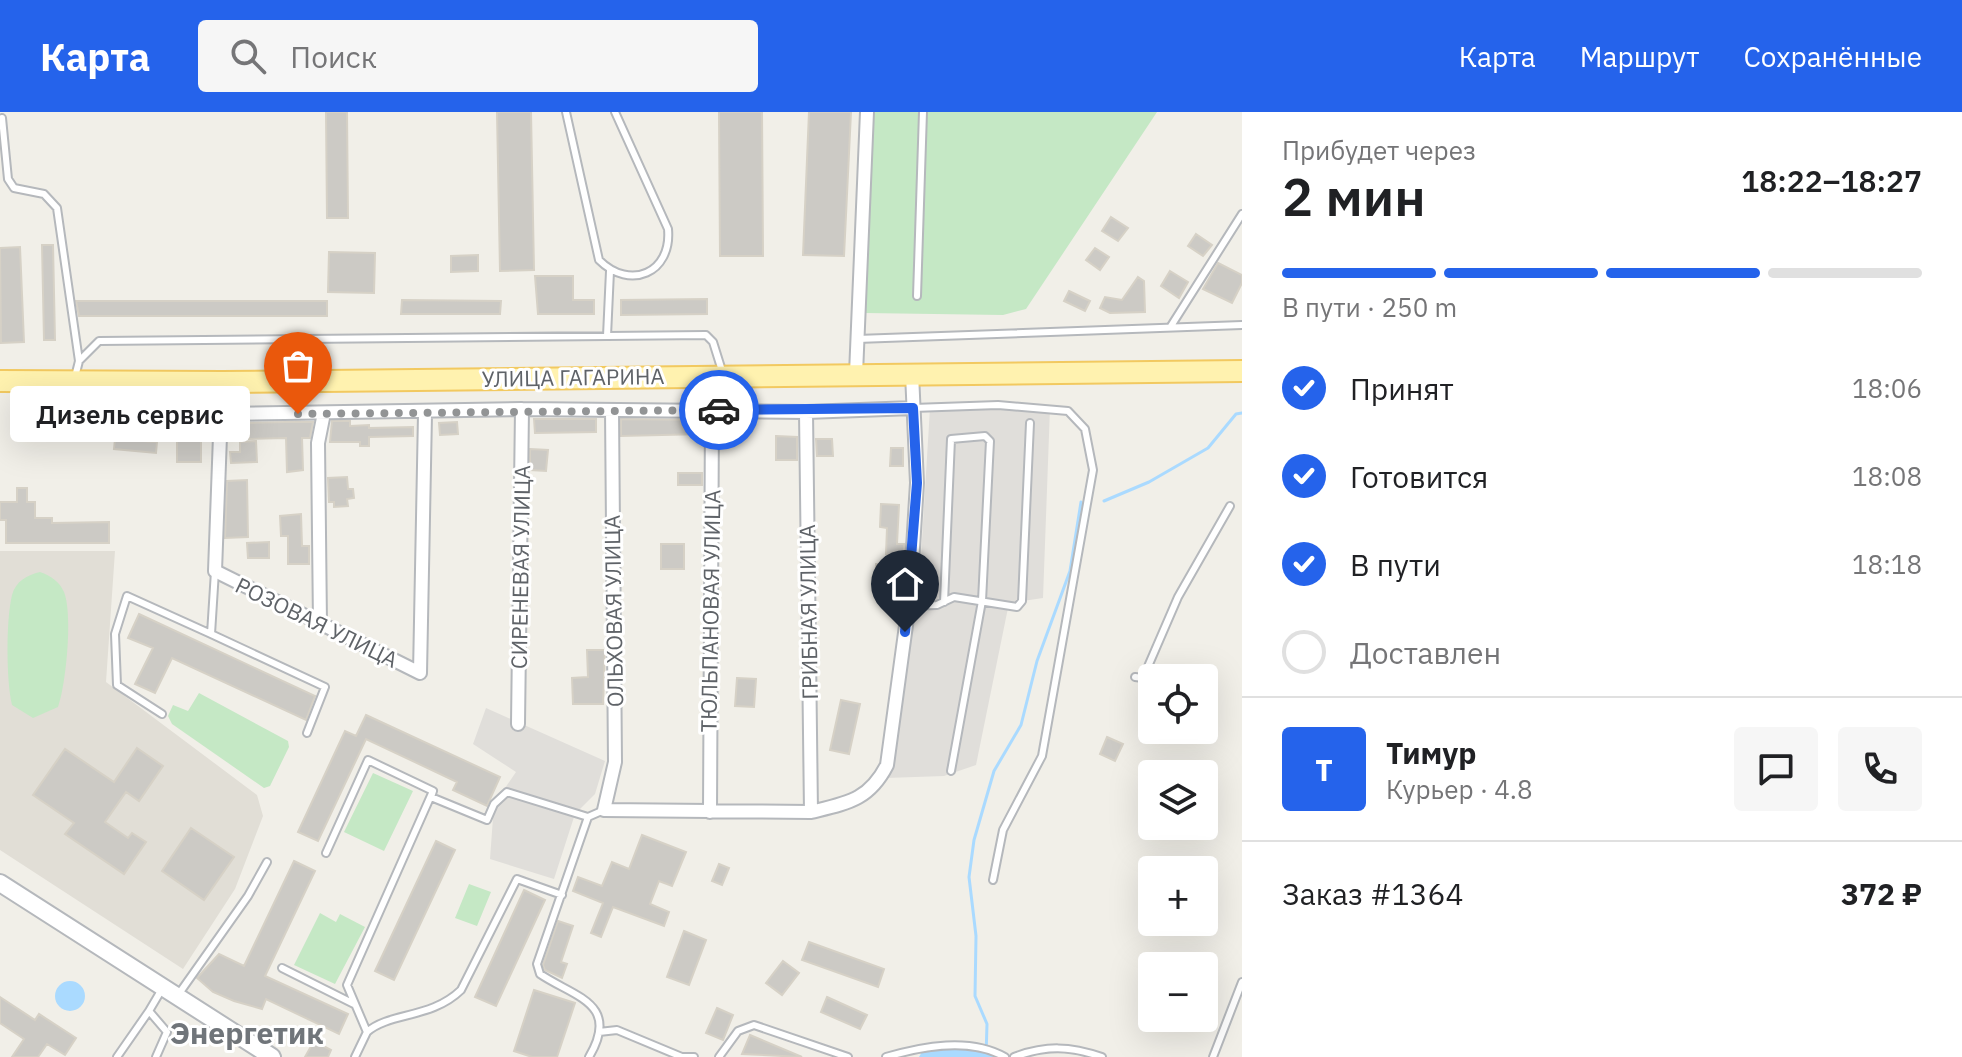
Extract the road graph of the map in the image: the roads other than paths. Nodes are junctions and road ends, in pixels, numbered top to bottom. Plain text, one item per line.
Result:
1 (566, 112) edge
2 (615, 112) edge
3 (867, 112) edge
4 (923, 112) edge
5 (2, 118) dead end
6 (1242, 214) edge
7 (610, 271) junction
8 (917, 296) dead end
9 (1242, 325) edge
10 (1171, 326) junction
11 (607, 336) junction
12 (857, 339) junction
13 (76, 371) junction
14 (1242, 371) edge
15 (723, 374) junction
16 (856, 374) junction
17 (912, 374) junction
18 (0, 381) edge
19 (222, 382) junction
20 (913, 408) junction
21 (522, 409) junction
22 (612, 410) junction
23 (712, 410) junction
24 (806, 412) junction
25 (324, 413) junction
26 (222, 414) junction
27 (425, 414) junction
28 (1030, 423) dead end
29 (1230, 506) dead end
30 (215, 571) junction
31 (982, 601) junction
32 (944, 602) junction
33 (908, 606) junction
34 (320, 624) junction
35 (211, 634) junction
36 (1135, 677) dead end
37 (162, 714) dead end
38 (518, 724) dead end
39 (307, 733) dead end
40 (951, 771) dead end
41 (433, 791) junction
42 (604, 810) junction
43 (710, 812) junction
44 (811, 812) junction
45 (588, 817) junction
46 (326, 853) dead end
47 (267, 862) dead end
48 (993, 880) dead end
49 (0, 883) edge
50 (562, 895) junction
51 (282, 968) dead end
52 (1242, 982) edge
53 (169, 993) junction
54 (355, 1004) junction
55 (149, 1011) junction
56 (367, 1032) junction
57 (599, 1032) junction
58 (117, 1057) edge
59 (156, 1057) edge
60 (272, 1057) edge
61 (355, 1057) edge
62 (589, 1057) edge
63 (682, 1057) edge
64 (694, 1057) edge
65 (719, 1057) edge
66 (848, 1057) edge
67 (886, 1057) edge
68 (1005, 1057) edge
69 (1014, 1057) edge
70 (1102, 1057) edge
71 (1213, 1057) edge

1 - 7 lane
2 - 7 lane
3 - 12 street
4 - 8 lane
5 - 13 lane
6 - 10 lane
7 - 11 lane
9 - 10 lane
10 - 12 lane
11 - 13 lane
11 - 15 lane
12 - 16 street
13 - 18 main road, УЛИЦА ГАГАРИНА
13 - 19 main road, УЛИЦА ГАГАРИНА
14 - 17 main road, УЛИЦА ГАГАРИНА
15 - 16 main road, УЛИЦА ГАГАРИНА
15 - 19 main road, УЛИЦА ГАГАРИНА
16 - 17 main road, УЛИЦА ГАГАРИНА
17 - 20 street
19 - 26 street
20 - 24 street
20 - 33 street
20 - 48 lane
21 - 22 street
21 - 27 street
21 - 38 street, СИРЕНЕВАЯ УЛИЦА
22 - 23 street
22 - 42 street, ОЛЬХОВАЯ УЛИЦА
23 - 24 street
23 - 43 street, ТЮЛЬПАНОВАЯ УЛИЦА
24 - 44 street, ГРИБНАЯ УЛИЦА
25 - 26 street
25 - 27 street
25 - 34 street
26 - 30 street
27 - 34 street, РОЗОВАЯ УЛИЦА
28 - 31 lane
29 - 36 lane
30 - 34 street, РОЗОВАЯ УЛИЦА
30 - 35 lane
31 - 32 lane
31 - 32 lane
31 - 40 lane
32 - 33 lane
33 - 44 street
35 - 37 lane
35 - 39 lane
41 - 45 lane
41 - 46 lane
41 - 54 lane
42 - 43 street
42 - 45 lane
43 - 44 street
45 - 50 lane
47 - 53 lane
49 - 53 street
50 - 56 lane
50 - 57 lane
51 - 54 lane
52 - 71 lane
53 - 55 lane
53 - 60 street
54 - 56 lane
55 - 58 lane
55 - 59 lane
56 - 61 lane
57 - 62 lane
57 - 63 lane
63 - 64 lane
65 - 66 lane
67 - 68 lane
69 - 70 lane

